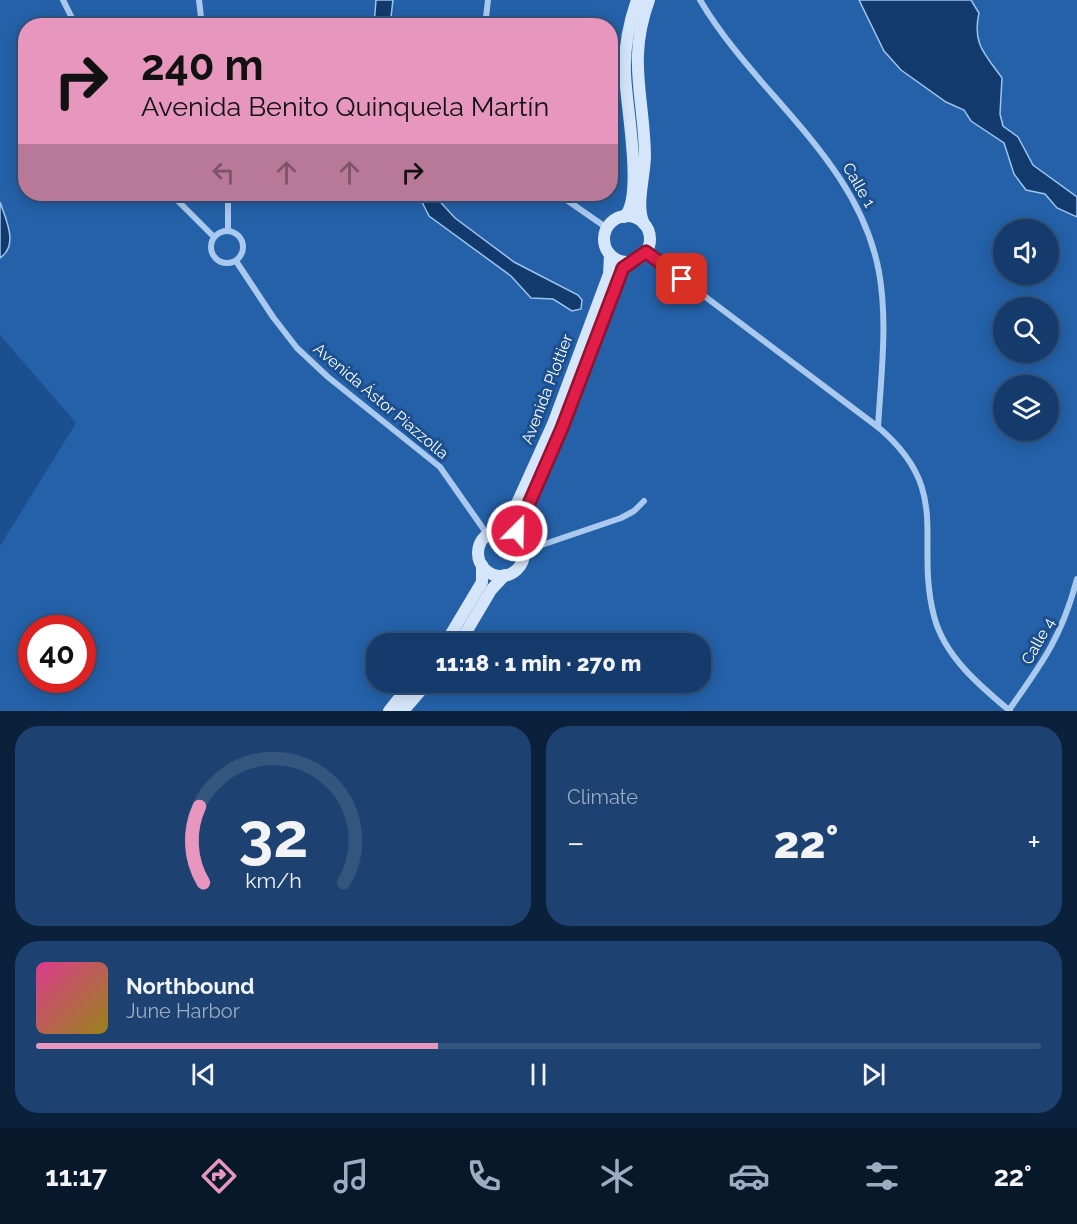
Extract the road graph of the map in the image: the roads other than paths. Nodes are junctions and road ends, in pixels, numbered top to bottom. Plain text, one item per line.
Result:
1 (63, 0) edge
2 (199, 0) edge
3 (488, 0) edge
4 (637, 0) edge
5 (649, 0) edge
6 (700, 0) edge
7 (72, 18) edge
8 (201, 18) edge
9 (486, 18) edge
10 (178, 201) edge
11 (228, 201) edge
12 (568, 201) edge
13 (624, 217) junction
14 (644, 224) junction
15 (607, 228) junction
16 (228, 230) junction
17 (214, 237) junction
18 (646, 252) junction
19 (610, 255) junction
20 (237, 261) junction
21 (631, 262) junction
22 (878, 427) junction
23 (644, 501) dead end
24 (501, 530) junction
25 (487, 534) junction
26 (518, 537) junction
27 (524, 551) junction
28 (482, 565) junction
29 (505, 575) junction
30 (1077, 579) edge
31 (452, 633) edge
32 (466, 633) edge
33 (403, 693) edge
34 (419, 693) edge
35 (1010, 710) edge
36 (388, 711) edge
37 (403, 711) edge

1 - 7 street
2 - 8 street
3 - 9 street
4 - 13 street
5 - 14 street
6 - 22 street, Calle 1
10 - 17 street
11 - 16 street
12 - 15 street
13 - 14 street
13 - 15 street
14 - 18 street
15 - 19 street, Avenida Plottier
16 - 17 street
16 - 20 street
17 - 20 street
18 - 21 street, Avenida Plottier
18 - 22 street
19 - 21 street
19 - 24 street, Avenida Plottier
20 - 25 street, Avenida Ástor Piazzolla
21 - 26 street, Avenida Plottier
22 - 35 street
23 - 27 street
24 - 25 street
24 - 26 street
25 - 28 street
26 - 27 street
27 - 29 street
28 - 29 street
28 - 31 street
29 - 32 street
30 - 35 street, Calle 4
33 - 36 street
34 - 37 street

